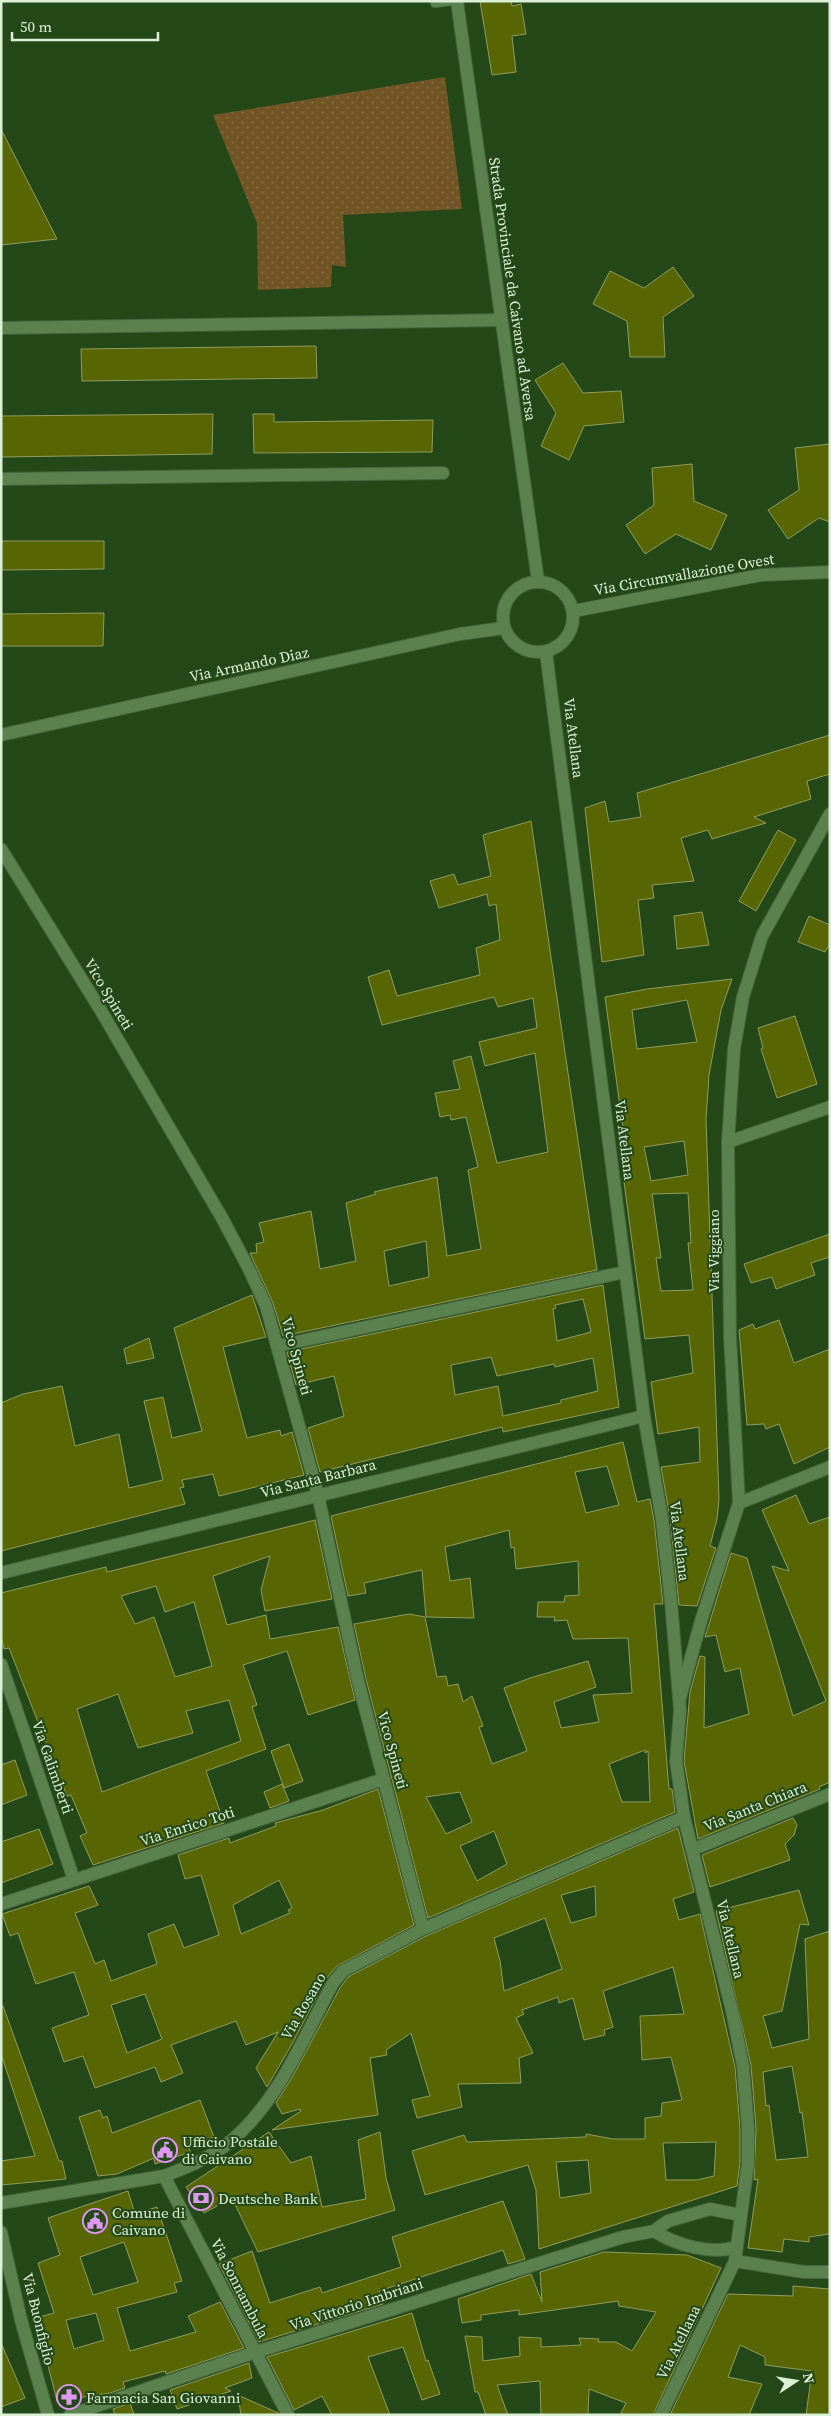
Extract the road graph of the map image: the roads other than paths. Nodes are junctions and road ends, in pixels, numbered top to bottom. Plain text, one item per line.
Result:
1 (450, 1) edge
2 (457, 1) edge
3 (435, 3) dead end
4 (501, 320) junction
5 (1, 328) edge
6 (443, 473) dead end
7 (1, 479) edge
8 (830, 572) edge
9 (538, 581) junction
10 (574, 610) junction
11 (504, 628) junction
12 (546, 652) junction
13 (1, 735) edge
14 (830, 814) edge
15 (1, 848) edge
16 (830, 1107) edge
17 (728, 1142) junction
18 (625, 1272) junction
19 (277, 1346) junction
20 (644, 1416) junction
21 (830, 1467) edge
22 (318, 1495) junction
23 (739, 1503) junction
24 (1, 1573) edge
25 (1, 1664) edge
26 (679, 1701) junction
27 (384, 1779) junction
28 (830, 1794) edge
29 (684, 1817) junction
30 (694, 1849) junction
31 (74, 1880) junction
32 (1, 1904) edge
33 (424, 1929) junction
34 (164, 2176) junction
35 (1, 2203) edge
36 (740, 2214) junction
37 (654, 2231) junction
38 (1, 2232) edge
39 (736, 2247) junction
40 (735, 2261) junction
41 (830, 2272) edge
42 (256, 2352) junction
43 (48, 2415) edge
44 (70, 2415) edge
45 (288, 2415) edge
46 (661, 2415) edge

1 - 3 lane
2 - 4 street, Strada Provinciale da Caivano ad Aversa
4 - 5 street
4 - 9 street, Strada Provinciale da Caivano ad Aversa
6 - 7 street
8 - 10 street, Via Circumvallazione Ovest
9 - 10 street
9 - 11 street
10 - 12 street
11 - 12 street
11 - 13 street, Via Armando Diaz
12 - 18 street, Via Atellana
14 - 17 street, Via Viggiano
15 - 19 street, Vico Spineti
16 - 17 street
17 - 23 street, Via Viggiano
18 - 19 street
18 - 20 street, Via Atellana
19 - 22 street, Vico Spineti
20 - 22 street, Via Santa Barbara
20 - 26 street, Via Atellana
21 - 23 street
22 - 24 street, Via Santa Barbara
22 - 27 street, Vico Spineti
23 - 26 street, Via Viggiano
25 - 31 street, Via Galimberti
26 - 29 street, Via Atellana
27 - 31 street, Via Enrico Toti
27 - 33 street, Vico Spineti
28 - 30 street, Via Santa Chiara
29 - 30 street, Via Atellana
29 - 33 street, Via Rosano
30 - 36 street, Via Atellana
31 - 32 street, Via Enrico Toti
33 - 34 street, Via Rosano
34 - 35 street, Via Rosano
34 - 42 street, Via Sonnambula
36 - 37 street, Via Vittorio Imbriani
36 - 39 street, Via Atellana
37 - 39 street
37 - 42 street, Via Vittorio Imbriani
38 - 43 street, Via Buonfiglio
39 - 40 street, Via Atellana
40 - 41 street
40 - 46 street, Via Atellana
42 - 44 street, Via Vittorio Imbriani
42 - 45 street, Via Sonnambula

